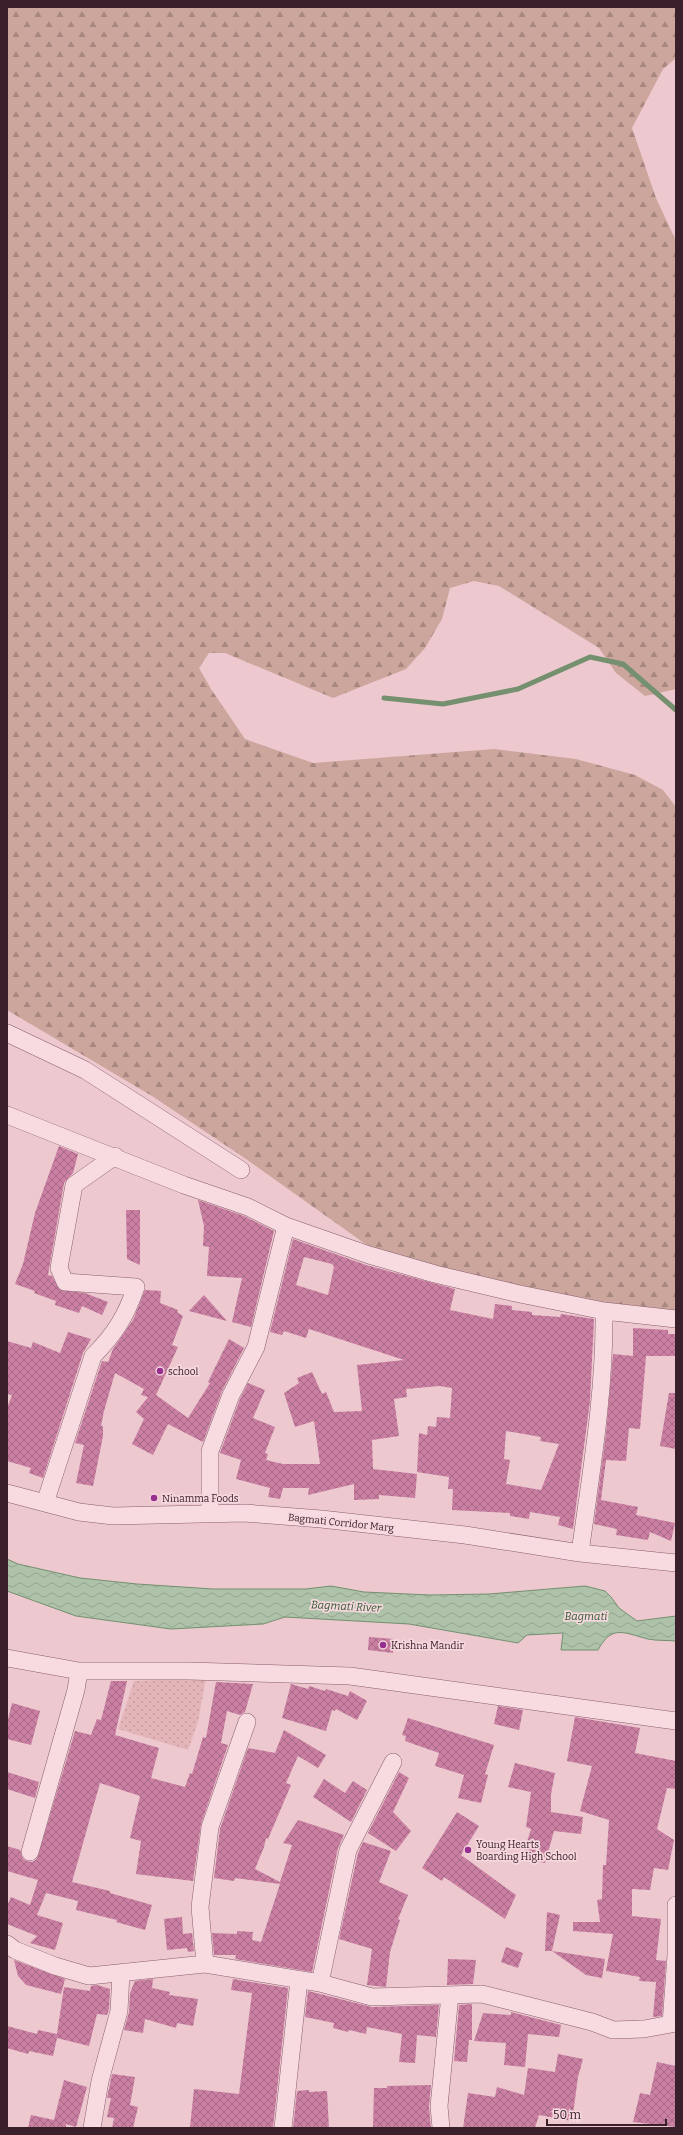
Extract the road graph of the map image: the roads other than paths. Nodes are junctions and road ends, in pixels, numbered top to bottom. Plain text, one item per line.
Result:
1 (7, 1033) edge
2 (7, 1114) edge
3 (115, 1156) junction
4 (241, 1170) dead end
5 (286, 1226) junction
6 (604, 1311) junction
7 (676, 1319) edge
8 (7, 1493) edge
9 (45, 1503) junction
10 (210, 1513) junction
11 (580, 1553) junction
12 (676, 1563) edge
13 (7, 1658) edge
14 (79, 1671) junction
15 (676, 1721) edge
16 (247, 1722) dead end
17 (393, 1762) dead end
18 (30, 1852) dead end
19 (676, 1905) edge
20 (7, 1944) edge
21 (205, 1964) junction
22 (121, 1973) junction
23 (298, 1980) junction
24 (320, 1983) junction
25 (450, 1995) junction
26 (673, 2024) edge
27 (92, 2128) edge
28 (283, 2128) edge
29 (441, 2128) edge

1 - 4 street
2 - 3 street
3 - 5 street
3 - 9 street
5 - 6 street
5 - 10 street
6 - 7 street
6 - 11 street
8 - 9 street, Bagmati Corridor Marg
9 - 10 street, Bagmati Corridor Marg
10 - 11 street, Bagmati Corridor Marg
11 - 12 street, Bagmati Corridor Marg
13 - 14 street
14 - 15 street
14 - 18 street
16 - 21 street
17 - 24 street
19 - 26 street
20 - 22 street
21 - 22 street
21 - 23 street
22 - 27 street
23 - 24 street
23 - 28 street
24 - 25 street
25 - 26 street
25 - 29 street

